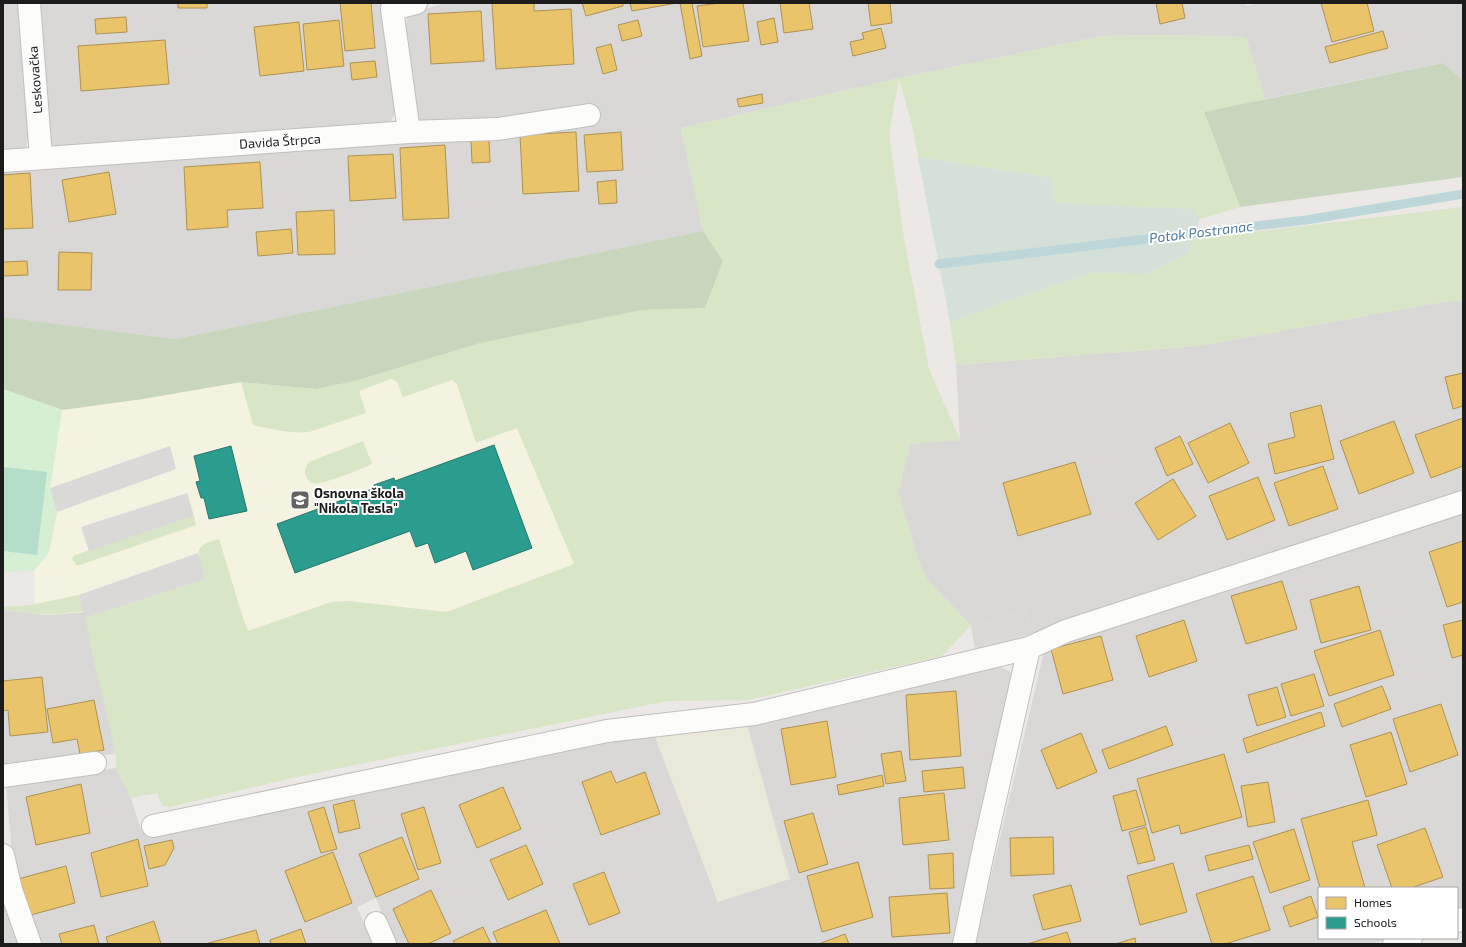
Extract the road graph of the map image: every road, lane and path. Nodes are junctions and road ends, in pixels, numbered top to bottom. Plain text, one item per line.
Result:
1 (29, 3) edge
2 (416, 3) edge
3 (392, 6) edge
4 (589, 115) dead end
5 (408, 132) junction
6 (41, 157) junction
7 (3, 161) edge
8 (1463, 502) edge
9 (1029, 648) junction
10 (95, 762) dead end
11 (3, 776) edge
12 (153, 826) dead end
13 (3, 855) edge
14 (376, 923) dead end
15 (1408, 939) edge
16 (30, 944) edge
17 (385, 944) edge
18 (964, 944) edge
19 (1395, 944) edge

1 - 6 street, Leskovačka
2 - 3 street
3 - 5 street
4 - 5 street, Davida Štrpca
5 - 6 street, Davida Štrpca
6 - 7 street, Davida Štrpca
8 - 9 street
9 - 12 street
9 - 18 street
10 - 11 street
13 - 16 street
14 - 17 street
15 - 19 street

